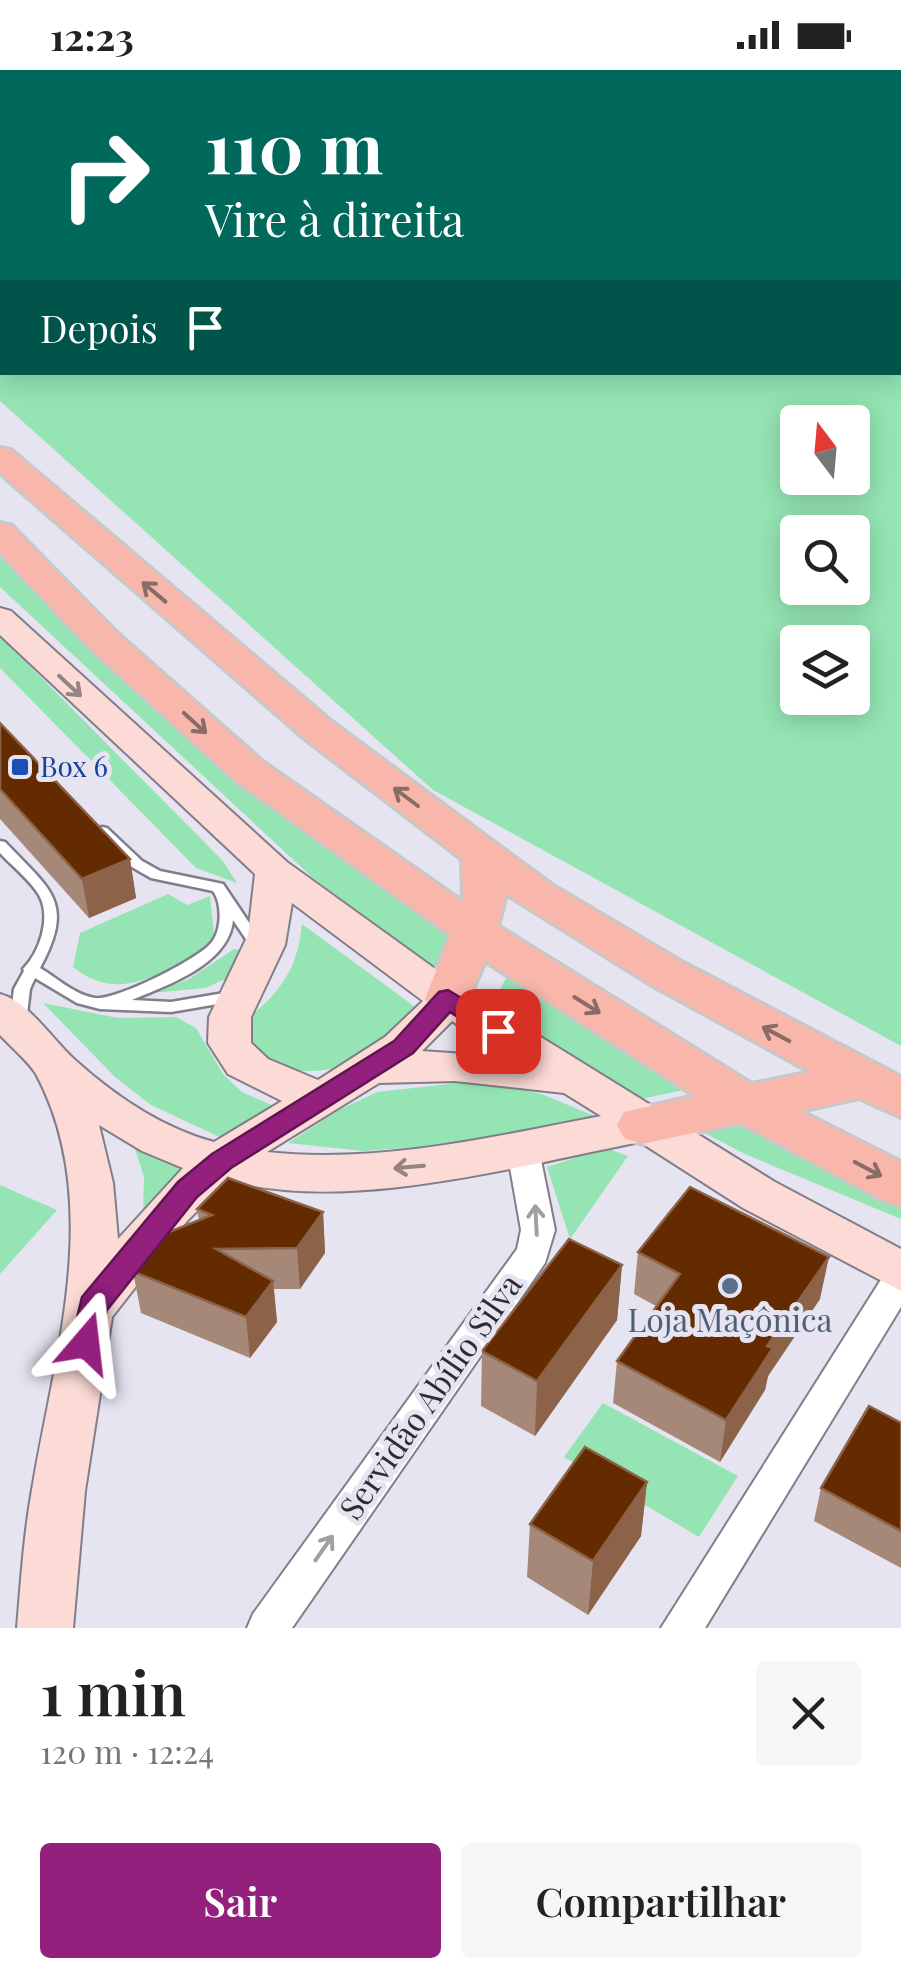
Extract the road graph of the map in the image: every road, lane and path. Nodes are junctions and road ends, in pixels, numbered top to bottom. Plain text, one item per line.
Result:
1 (0, 457) edge
2 (0, 533) edge
3 (0, 618) edge
4 (84, 813) edge
5 (0, 845) edge
6 (483, 856) junction
7 (274, 871) junction
8 (226, 898) junction
9 (476, 933) junction
10 (262, 955) junction
11 (30, 969) junction
12 (237, 996) junction
13 (448, 998) junction
14 (100, 1004) junction
15 (9, 1018) edge
16 (52, 1063) junction
17 (373, 1068) junction
18 (574, 1080) junction
19 (881, 1089) edge
20 (319, 1098) junction
21 (746, 1106) junction
22 (642, 1124) junction
23 (524, 1150) junction
24 (222, 1161) junction
25 (901, 1186) edge
26 (901, 1274) edge
27 (92, 1306) junction
28 (45, 1628) edge
29 (268, 1628) edge
30 (682, 1628) edge

6 -> 1 main road
2 -> 9 main road
3 -> 7 main road
4 - 8 lane
5 - 11 lane
6 - 9 main road
19 -> 6 main road
7 - 10 main road
7 - 13 main road
8 - 10 lane
8 - 14 lane
9 - 13 main road
9 -> 21 main road
10 - 12 main road
11 - 14 lane
11 - 15 lane
12 - 14 lane
12 - 20 main road
13 - 17 main road
13 - 18 main road
15 - 16 main road
16 - 24 main road
16 - 27 main road
17 - 18 main road
17 - 20 main road
18 - 22 main road
19 - 21 main road
20 - 24 main road
21 - 22 main road
21 -> 25 main road
22 - 23 main road
22 - 26 main road
23 -> 24 main road
29 -> 23 street, Servidão Abílio Silva
24 - 27 main road
26 - 30 street
27 - 28 main road

